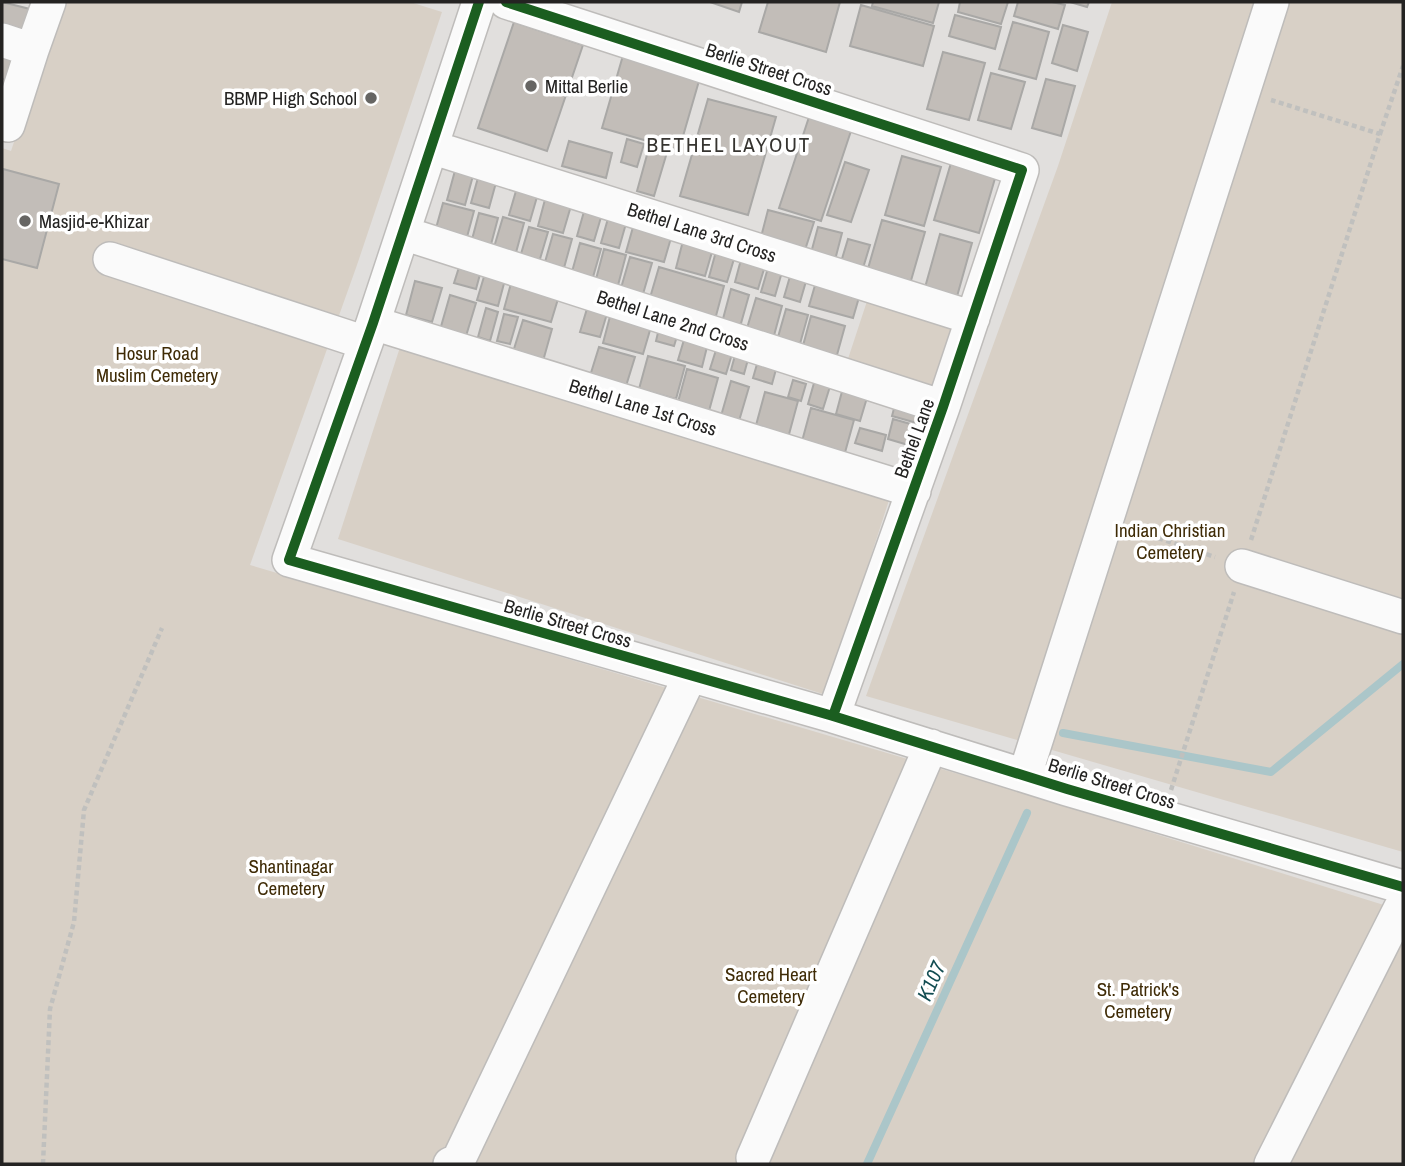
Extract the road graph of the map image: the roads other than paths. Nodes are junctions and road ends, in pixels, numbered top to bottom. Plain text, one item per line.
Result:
1 (49, 2) edge
2 (479, 2) edge
3 (506, 2) edge
4 (1272, 2) edge
5 (17, 45) edge
6 (8, 125) dead end
7 (431, 147) junction
8 (1022, 170) joint
9 (403, 233) junction
10 (110, 259) dead end
11 (973, 318) junction
12 (370, 333) junction
13 (943, 407) junction
14 (914, 491) junction
15 (1242, 566) road end
16 (1403, 617) edge
17 (690, 676) junction
18 (833, 716) junction
19 (931, 746) junction
20 (1025, 775) junction
21 (1403, 887) edge
22 (1403, 903) edge
23 (753, 1157) dead end
24 (450, 1164) edge
25 (1271, 1164) edge

1 - 5 street
2 - 7 street, Berlie Street Cross
3 - 8 street, Berlie Street Cross
4 - 20 street
5 - 6 street
7 - 9 street, Berlie Street Cross
7 - 11 street, Bethel Lane 3rd Cross
8 - 11 street, Bethel Lane
9 - 12 street, Berlie Street Cross
9 - 13 street, Bethel Lane 2nd Cross
10 - 12 street, Bethel Lane 1st Cross
11 - 13 street, Bethel Lane
12 - 14 street, Bethel Lane 1st Cross
12 - 17 street, Berlie Street Cross
13 - 14 street, Bethel Lane
14 - 18 street, Bethel Lane
15 - 16 street
17 - 18 street, Berlie Street Cross
17 - 24 street
18 - 19 street, Berlie Street Cross
19 - 20 street, Berlie Street Cross
19 - 23 street
20 - 21 street, Berlie Street Cross
22 - 25 street

